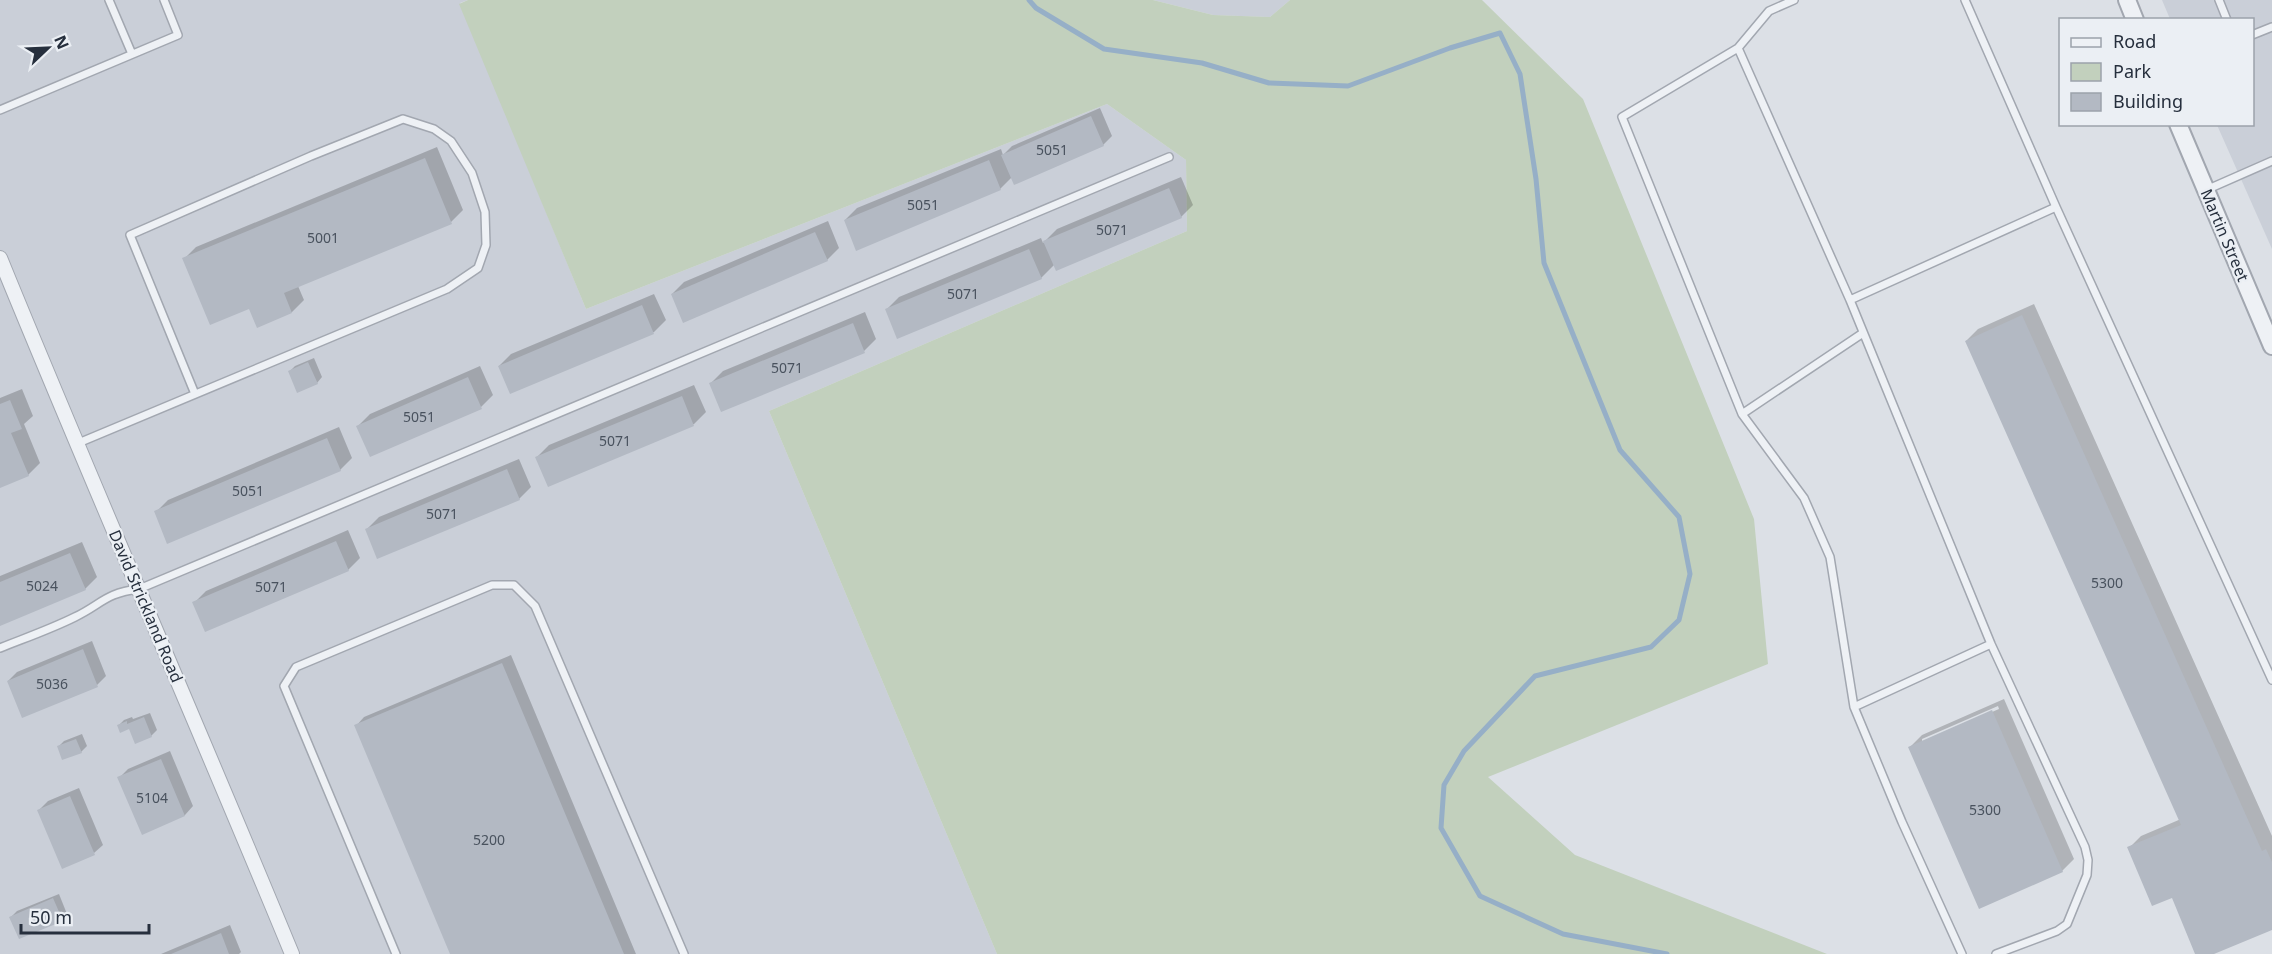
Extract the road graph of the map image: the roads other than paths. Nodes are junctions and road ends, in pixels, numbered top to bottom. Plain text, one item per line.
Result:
1 (110, 0) edge
2 (164, 0) edge
3 (1794, 0) edge
4 (1965, 0) edge
5 (2127, 0) edge
6 (2218, 0) edge
7 (2134, 18) edge
8 (2226, 18) edge
9 (2272, 27) edge
10 (2254, 34) edge
11 (1738, 48) junction
12 (132, 54) junction
13 (0, 110) edge
14 (2179, 126) edge
15 (1169, 157) dead end
16 (2272, 162) edge
17 (2206, 190) junction
18 (2056, 207) junction
19 (0, 258) edge
20 (1850, 300) junction
21 (1863, 333) junction
22 (2272, 346) edge
23 (195, 394) junction
24 (1742, 414) junction
25 (76, 444) junction
26 (139, 589) junction
27 (1991, 644) junction
28 (0, 648) edge
29 (2272, 680) edge
30 (1854, 707) junction
31 (292, 954) edge
32 (396, 954) edge
33 (684, 954) edge
34 (1962, 954) edge
35 (1996, 954) edge

1 - 12 lane
2 - 12 lane
3 - 11 lane
4 - 18 lane
5 - 7 street
6 - 8 lane
9 - 10 lane
11 - 20 lane
11 - 24 lane
12 - 13 lane
14 - 17 street, Martin Street
15 - 26 lane
16 - 17 lane
17 - 22 street, Martin Street
18 - 20 lane
18 - 29 lane
19 - 25 street, David Strickland Road
20 - 21 lane
21 - 24 lane
21 - 27 lane
23 - 23 lane
23 - 25 lane
24 - 30 lane
25 - 26 street, David Strickland Road
26 - 28 lane
26 - 31 street, David Strickland Road
27 - 30 lane
27 - 35 lane
30 - 34 lane
32 - 33 lane

